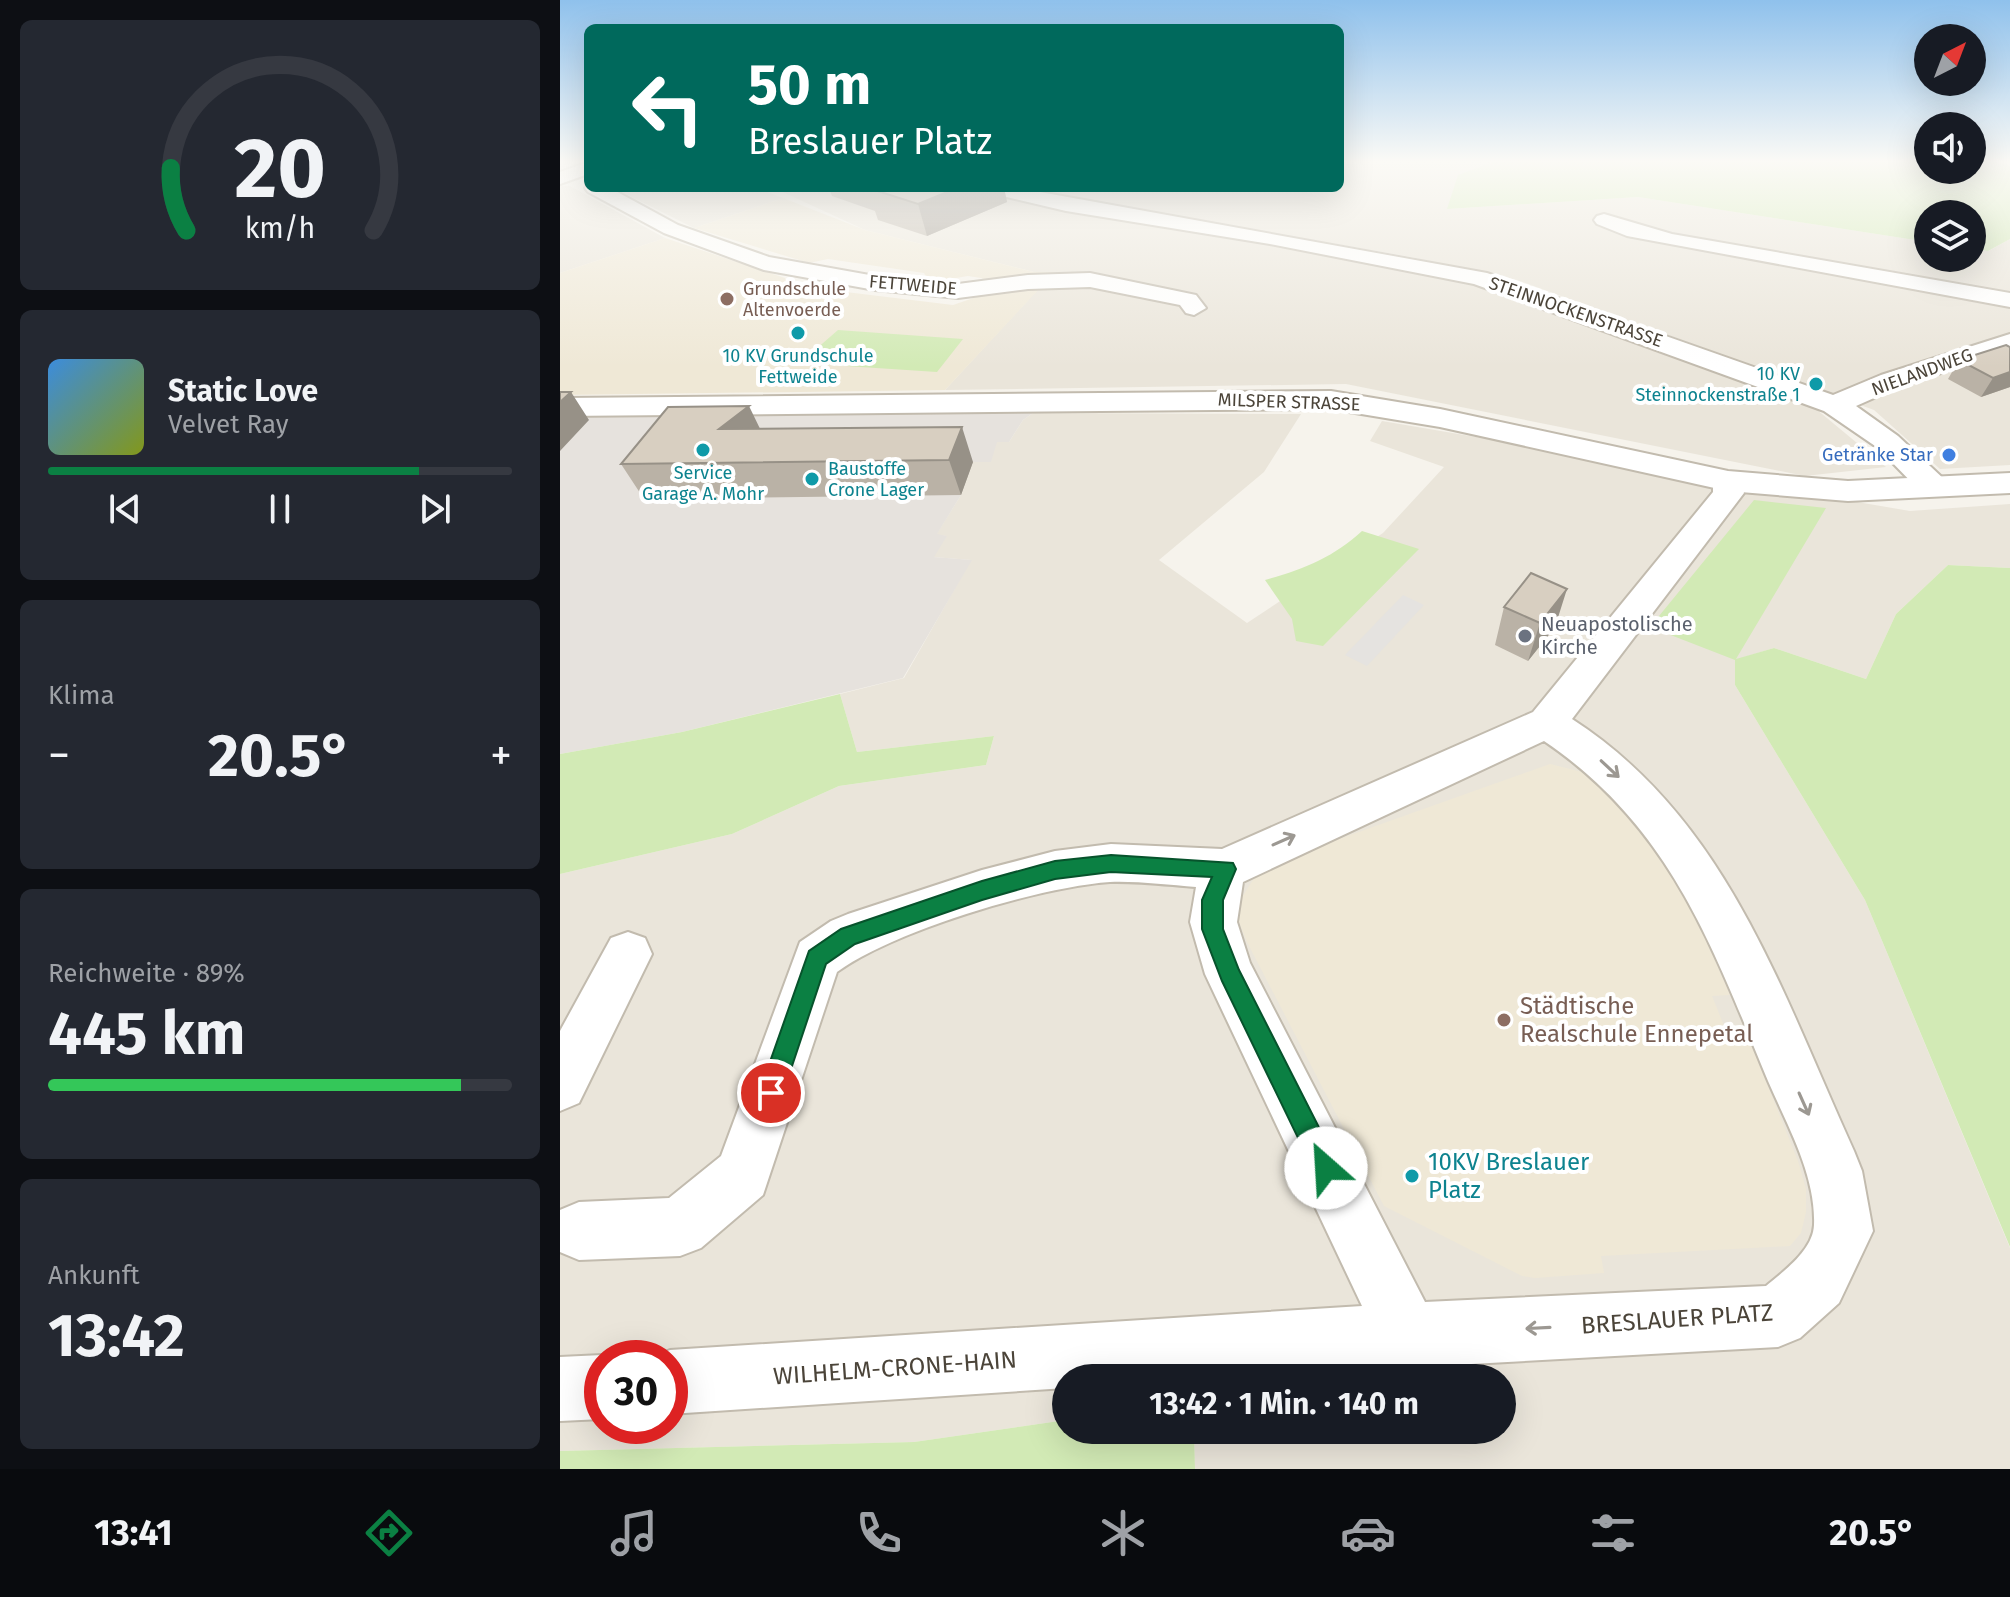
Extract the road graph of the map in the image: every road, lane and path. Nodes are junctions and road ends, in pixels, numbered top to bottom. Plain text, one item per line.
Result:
1 (675, 231) edge
2 (1211, 231) edge
3 (1629, 231) edge
4 (2010, 300) edge
5 (1194, 308) dead end
6 (2010, 342) edge
7 (1834, 405) junction
8 (560, 407) edge
9 (1728, 481) junction
10 (2010, 483) edge
11 (1935, 488) junction
12 (1547, 723) junction
13 (1225, 869) junction
14 (628, 954) dead end
15 (560, 1084) edge
16 (579, 1231) dead end
17 (1408, 1334) junction
18 (688, 1381) edge
19 (584, 1388) edge
20 (560, 1389) edge

1 - 5 street, FETTWEIDE
2 - 7 street, STEINNOCKENSTRASSE
3 - 4 street
6 - 7 street, NIELANDWEG
7 - 11 street, STEINNOCKENSTRASSE
8 - 9 street, MILSPER STRASSE
9 - 11 street, MILSPER STRASSE
9 - 12 street
10 - 11 street, MILSPER STRASSE
13 -> 12 street
12 -> 17 street, BRESLAUER PLATZ
13 - 16 street
13 - 17 street
14 - 15 street
17 - 18 street, WILHELM-CRONE-HAIN
19 - 20 street

